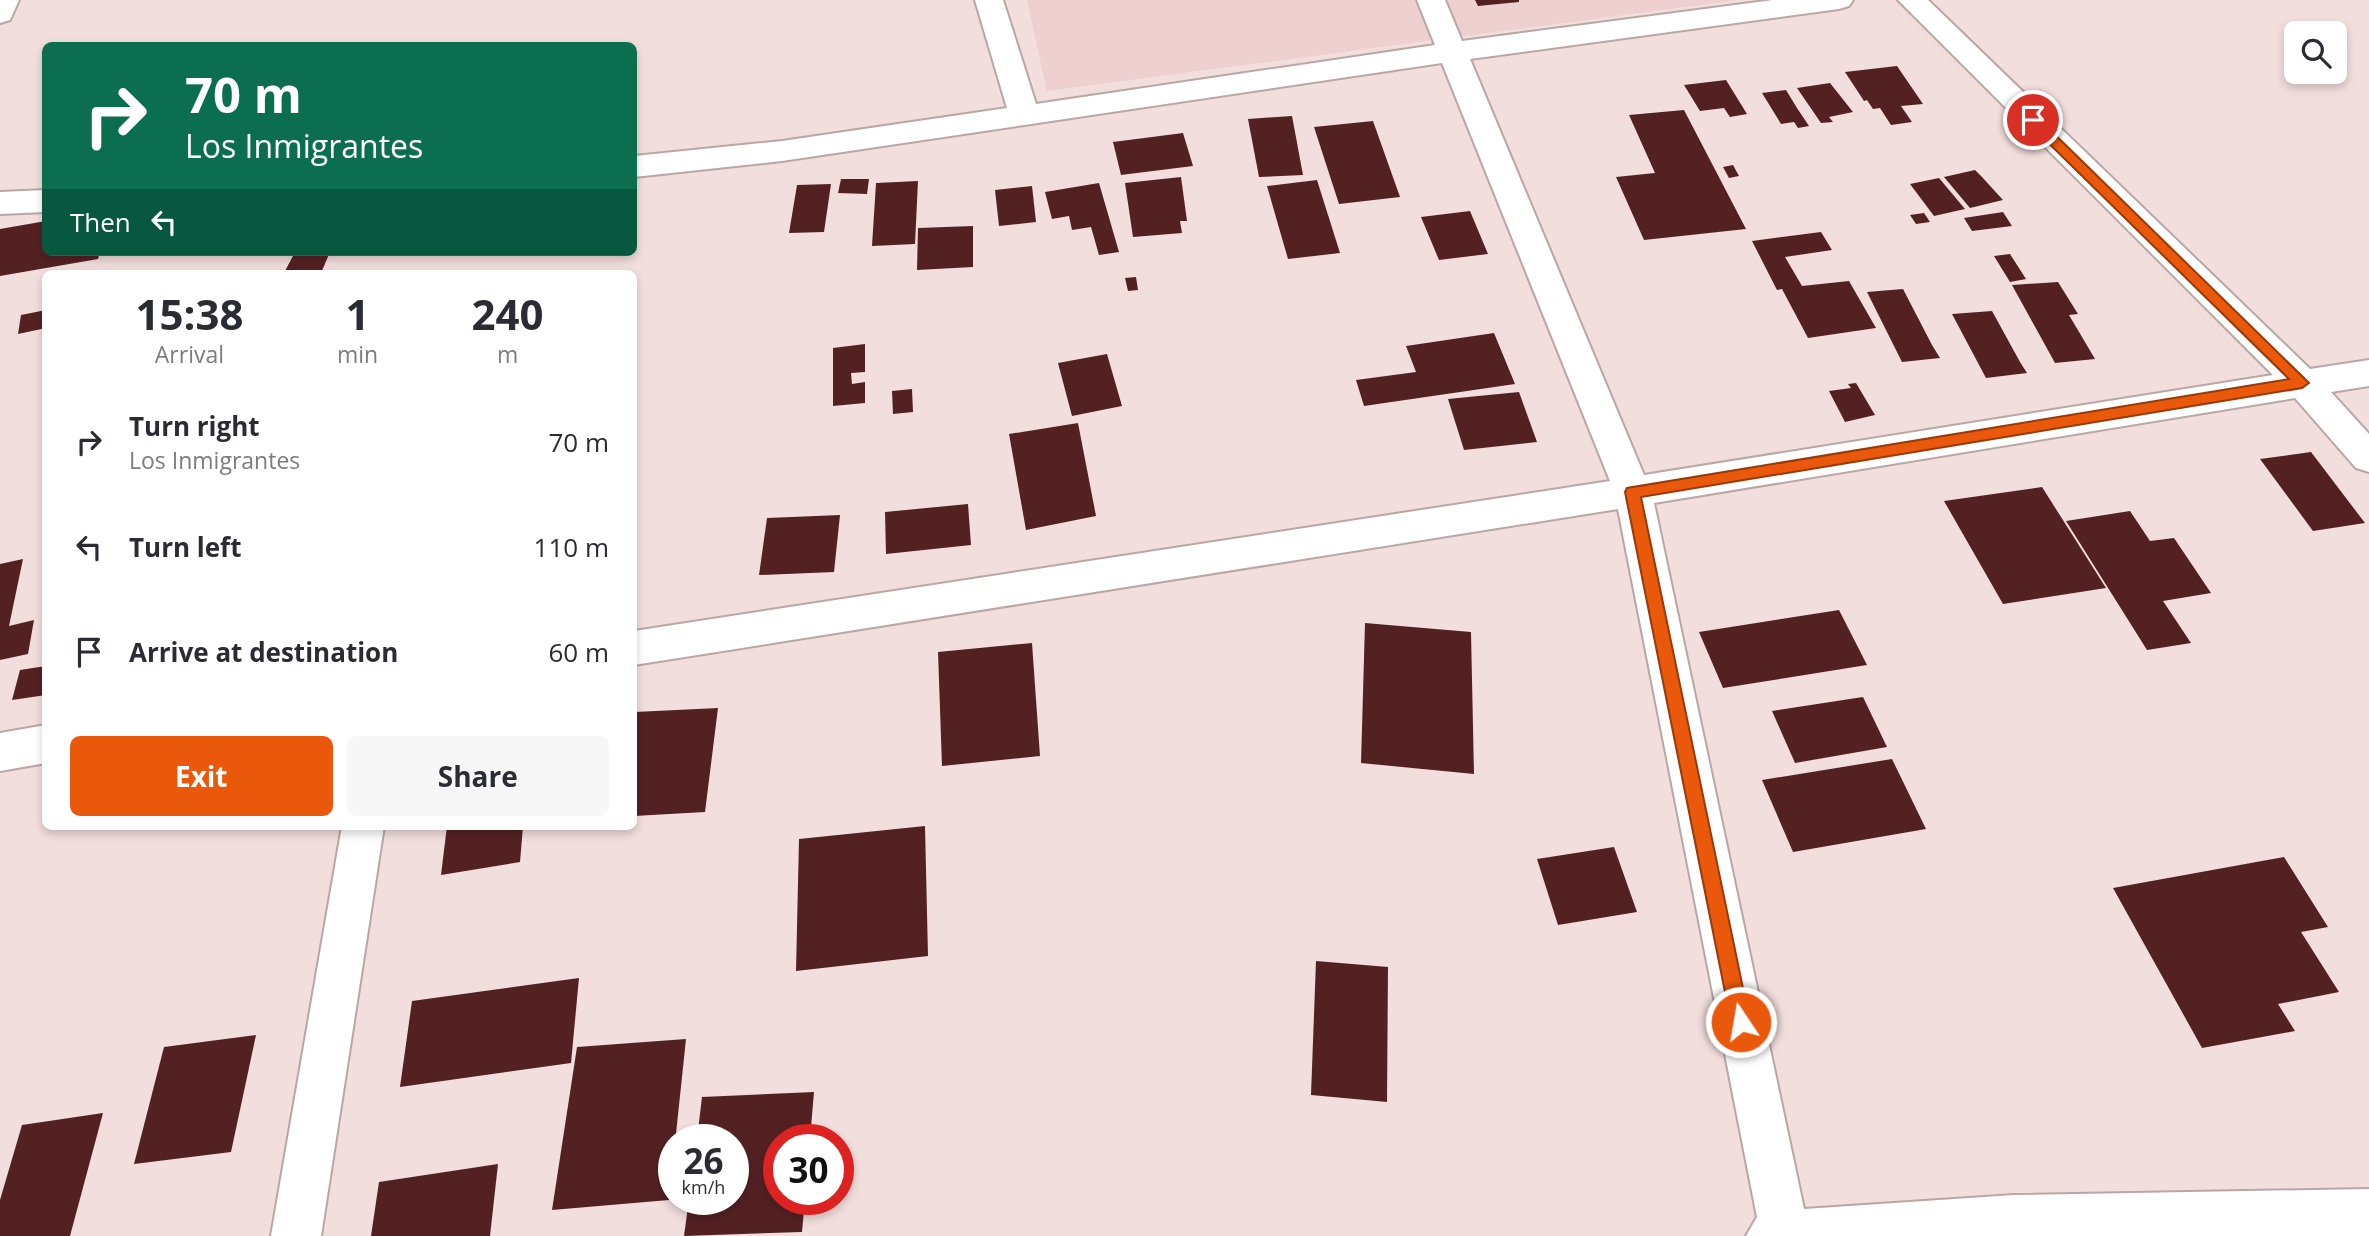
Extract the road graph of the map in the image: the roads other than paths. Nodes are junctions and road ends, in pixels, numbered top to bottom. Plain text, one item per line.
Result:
1 (5, 0) edge
2 (989, 0) edge
3 (1431, 0) edge
4 (1839, 0) edge
5 (1912, 0) edge
6 (0, 15) edge
7 (1451, 52) junction
8 (1024, 114) junction
9 (637, 167) edge
10 (42, 201) edge
11 (0, 203) edge
12 (2369, 373) edge
13 (2302, 383) junction
14 (2369, 458) edge
15 (1633, 492) junction
16 (637, 648) edge
17 (42, 745) edge
18 (0, 752) edge
19 (362, 830) edge
20 (2369, 1213) edge
21 (1780, 1235) edge
22 (296, 1236) edge

1 - 6 street
2 - 8 street
3 - 7 street
4 - 7 street
5 - 13 street
7 - 8 street
7 - 15 street
8 - 9 street
10 - 11 street
12 - 13 street
13 - 14 street
13 - 15 street
15 - 16 street
15 - 21 street
17 - 18 street
19 - 22 street
20 - 21 street

